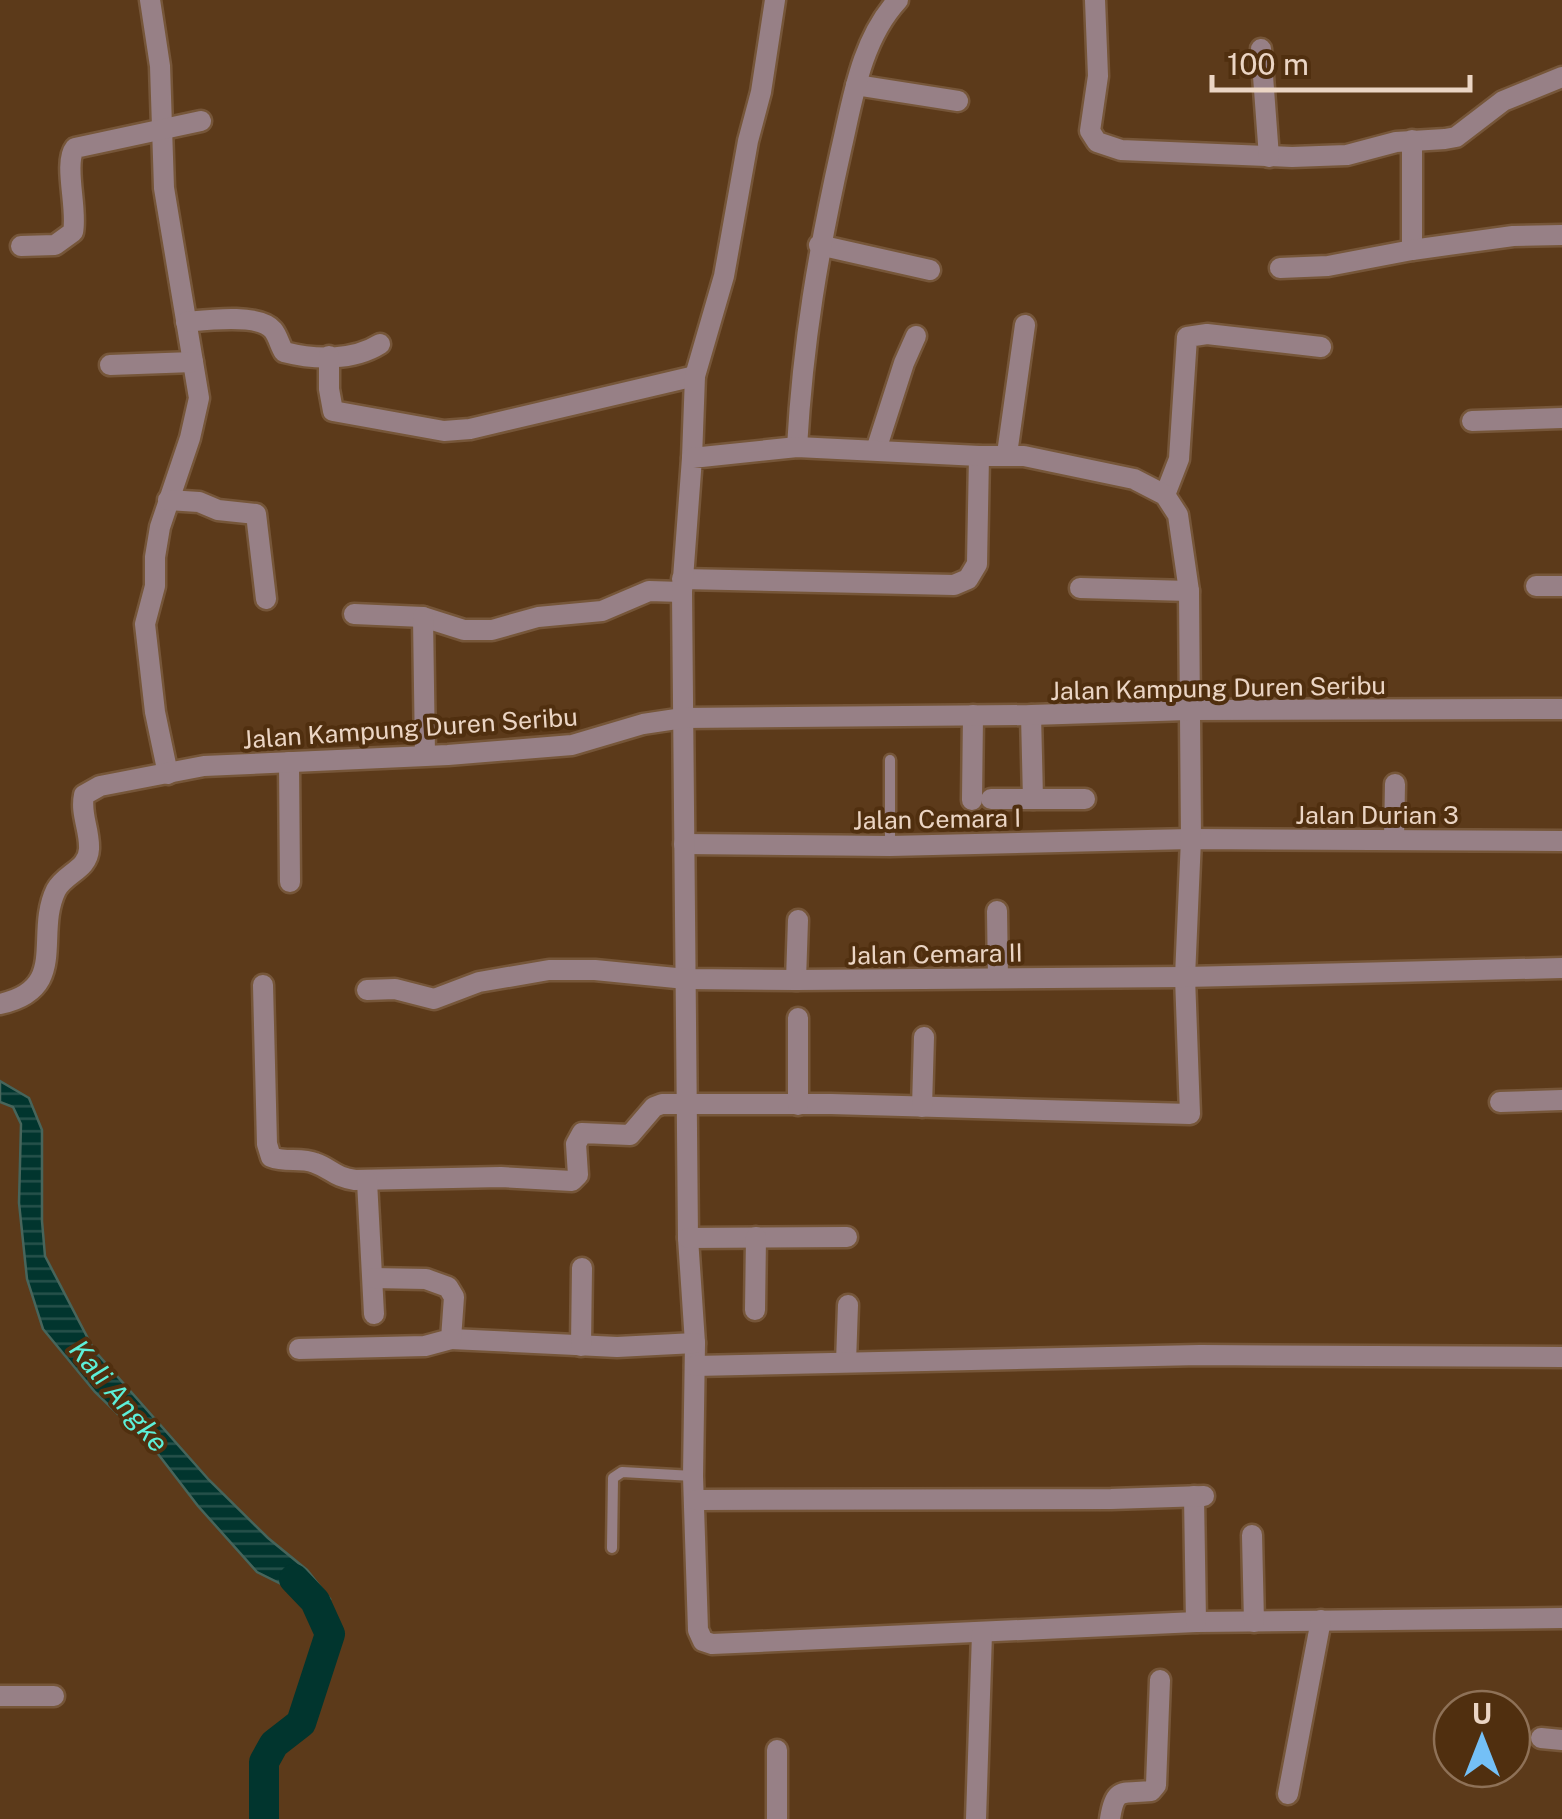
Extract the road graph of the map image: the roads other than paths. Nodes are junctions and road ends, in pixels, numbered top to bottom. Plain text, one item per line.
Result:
1 (150, 0) edge
2 (775, 0) edge
3 (898, 0) edge
4 (1096, 0) edge
5 (1260, 48) dead end
6 (1562, 77) edge
7 (856, 85) junction
8 (958, 102) dead end
9 (201, 121) dead end
10 (161, 130) junction
11 (1412, 140) junction
12 (1270, 158) junction
13 (1562, 236) edge
14 (820, 245) junction
15 (21, 246) dead end
16 (1412, 250) junction
17 (1280, 268) dead end
18 (930, 270) dead end
19 (186, 322) junction
20 (1025, 325) dead end
21 (916, 336) dead end
22 (380, 344) dead end
23 (1322, 347) dead end
24 (329, 356) junction
25 (193, 362) junction
26 (110, 365) dead end
27 (696, 376) junction
28 (1562, 418) edge
29 (1472, 420) dead end
30 (797, 447) junction
31 (876, 450) junction
32 (1007, 454) junction
33 (980, 456) junction
34 (692, 458) junction
35 (1164, 495) junction
36 (168, 500) junction
37 (682, 586) junction
38 (1536, 586) dead end
39 (1562, 586) edge
40 (1080, 588) dead end
41 (1189, 592) junction
42 (266, 599) dead end
43 (354, 614) dead end
44 (423, 617) junction
45 (1562, 709) edge
46 (1188, 710) junction
47 (973, 715) junction
48 (1031, 715) junction
49 (683, 718) junction
50 (425, 754) junction
51 (890, 760) dead end
52 (289, 762) junction
53 (168, 774) junction
54 (1395, 784) dead end
55 (1033, 798) junction
56 (1085, 799) dead end
57 (1191, 839) junction
58 (1394, 839) junction
59 (1562, 841) edge
60 (684, 844) junction
61 (890, 846) junction
62 (290, 882) dead end
63 (996, 912) dead end
64 (798, 920) dead end
65 (1562, 968) edge
66 (1185, 977) junction
67 (998, 978) junction
68 (686, 979) junction
69 (796, 980) junction
70 (263, 985) dead end
71 (366, 990) dead end
72 (0, 1004) edge
73 (798, 1018) dead end
74 (924, 1037) dead end
75 (1562, 1100) edge
76 (1500, 1102) dead end
77 (686, 1105) junction
78 (798, 1105) junction
79 (922, 1107) junction
80 (366, 1180) junction
81 (847, 1237) dead end
82 (688, 1238) junction
83 (756, 1238) junction
84 (582, 1268) dead end
85 (373, 1278) junction
86 (848, 1305) dead end
87 (754, 1310) dead end
88 (374, 1314) dead end
89 (451, 1339) junction
90 (695, 1343) junction
91 (581, 1346) junction
92 (300, 1349) dead end
93 (1562, 1357) edge
94 (846, 1362) junction
95 (694, 1366) junction
96 (694, 1476) junction
97 (696, 1500) junction
98 (1252, 1535) dead end
99 (612, 1548) dead end
100 (1562, 1618) edge
101 (1321, 1620) junction
102 (1196, 1622) junction
103 (1254, 1622) junction
104 (982, 1633) junction
105 (1160, 1680) dead end
106 (0, 1696) edge
107 (54, 1696) dead end
108 (777, 1750) dead end
109 (1288, 1794) dead end
110 (777, 1819) edge
111 (976, 1819) edge
112 (1110, 1819) edge

1 - 10 street
2 - 27 street
3 - 7 street
4 - 12 street
5 - 12 street
6 - 11 street
7 - 8 street
7 - 14 street
9 - 10 street
10 - 15 street
10 - 19 street
11 - 12 street
11 - 16 street
13 - 16 street
14 - 18 street
14 - 30 street
16 - 17 street
19 - 24 street
19 - 25 street
20 - 32 street
21 - 31 street
22 - 24 street
23 - 35 street
24 - 27 street
25 - 26 street
25 - 36 street
27 - 34 street
28 - 29 street
30 - 31 street
30 - 34 street
31 - 33 street
32 - 33 street
32 - 35 street
33 - 37 street
34 - 37 street
35 - 41 street
36 - 42 street
36 - 53 street
37 - 44 street
37 - 49 street
38 - 39 street
40 - 41 street
41 - 46 street
43 - 44 street
44 - 50 street
45 - 46 street, Jalan Kampung Duren Seribu
46 - 48 street, Jalan Kampung Duren Seribu
46 - 57 street
47 - 48 street, Jalan Kampung Duren Seribu
47 - 49 street, Jalan Kampung Duren Seribu
47 - 55 street
48 - 55 street
49 - 50 street, Jalan Kampung Duren Seribu
49 - 60 street
50 - 52 street, Jalan Kampung Duren Seribu
51 - 61 lane
52 - 53 street, Jalan Kampung Duren Seribu
52 - 62 street
53 - 72 street, Jalan Kampung Duren Seribu
54 - 58 street
55 - 56 street
57 - 58 street, Jalan Durian 3
57 - 61 street, Jalan Cemara I
57 - 66 street
58 - 59 street, Jalan Durian 3
60 - 61 street, Jalan Cemara I
60 - 68 street
63 - 67 street
64 - 69 street
65 - 66 street, Jalan Cemara II
66 - 67 street, Jalan Cemara II
66 - 79 street
67 - 69 street, Jalan Cemara II
68 - 69 street, Jalan Cemara II
68 - 71 street, Jalan Cemara II
68 - 77 street
70 - 80 street
73 - 78 street
74 - 79 street
75 - 76 street
77 - 78 street
77 - 80 street
77 - 82 street
78 - 79 street
80 - 85 street
81 - 83 street
82 - 83 street
82 - 90 street
83 - 87 street
84 - 91 street
85 - 88 street
85 - 89 street
86 - 94 street
89 - 91 street
89 - 92 street
90 - 91 street
90 - 95 street
93 - 94 street
94 - 95 street
95 - 96 street
96 - 97 street
96 - 99 lane
97 - 102 street
97 - 104 street
98 - 103 street
100 - 101 street
101 - 103 street
101 - 109 street
102 - 103 street
102 - 104 street
104 - 111 street
105 - 112 street
106 - 107 street
108 - 110 street

